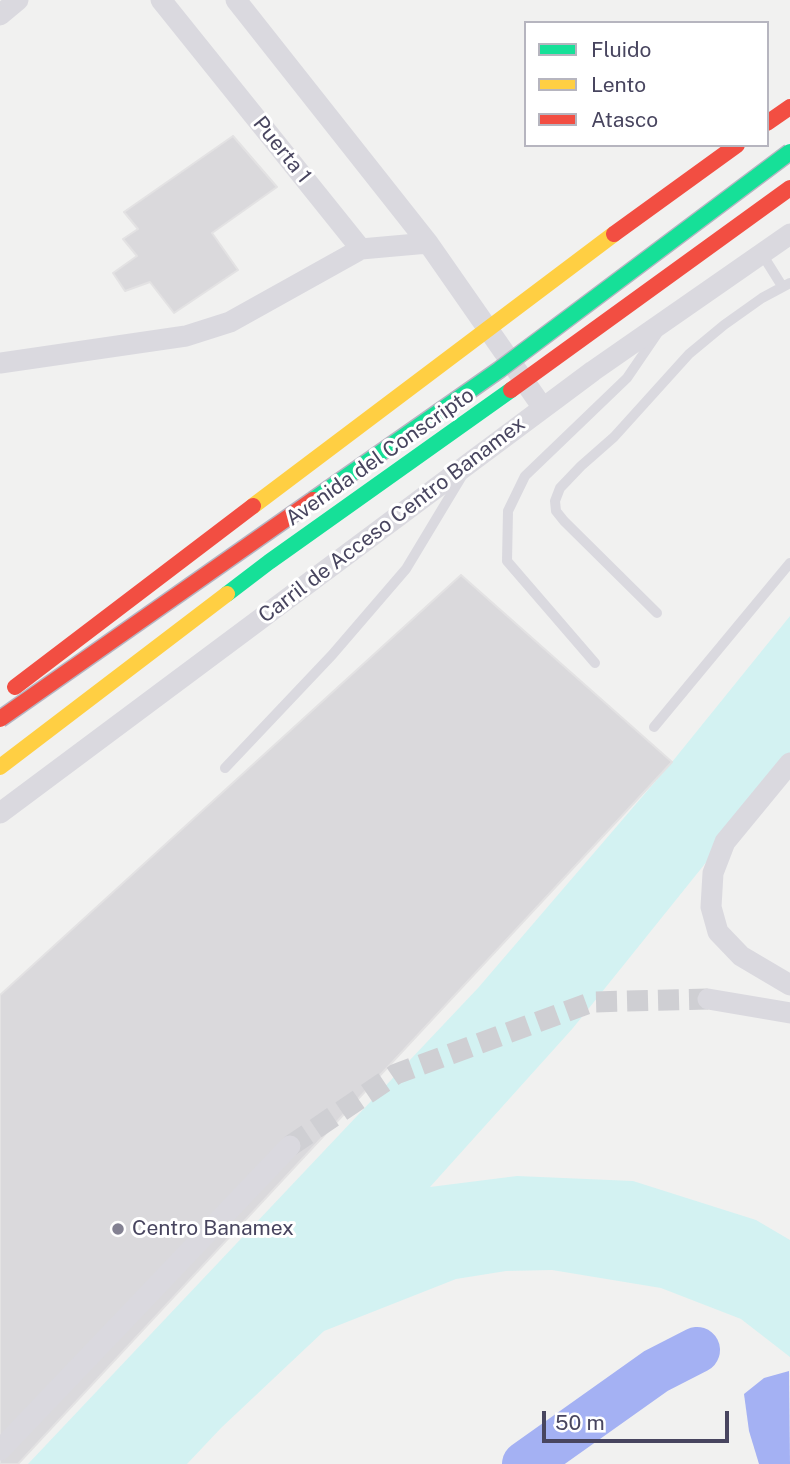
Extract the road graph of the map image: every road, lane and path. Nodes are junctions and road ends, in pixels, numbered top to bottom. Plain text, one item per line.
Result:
1 (18, 0) edge
2 (161, 0) edge
3 (236, 0) edge
4 (0, 15) edge
5 (790, 107) edge
6 (769, 122) edge
7 (734, 147) edge
8 (790, 152) edge
9 (790, 188) edge
10 (790, 234) edge
11 (428, 243) junction
12 (361, 249) junction
13 (762, 254) junction
14 (786, 284) edge
15 (666, 320) junction
16 (488, 328) junction
17 (0, 363) edge
18 (524, 380) junction
19 (543, 408) junction
20 (471, 461) junction
21 (790, 563) edge
22 (657, 613) dead end
23 (595, 663) dead end
24 (0, 698) edge
25 (0, 719) edge
26 (654, 727) dead end
27 (790, 763) edge
28 (0, 767) edge
29 (225, 768) dead end
30 (0, 813) edge
31 (790, 985) edge
32 (708, 999) tunnel mouth
33 (790, 1013) edge
34 (290, 1146) tunnel mouth
35 (0, 1450) edge

1 - 4 street
2 - 12 street, Puerta 1
3 - 11 street
5 - 6 main road
7 - 16 main road, Avenida del Conscripto
8 - 25 main road, bridge
9 - 18 main road, Avenida del Conscripto
10 - 13 street, Carril de Acceso Centro Banamex
11 - 12 street
11 - 16 street
12 - 17 street
13 - 14 lane
13 - 15 street, Carril de Acceso Centro Banamex
14 - 22 lane
15 - 19 street, Carril de Acceso Centro Banamex
15 - 23 lane
16 - 18 street
16 - 24 main road, Avenida del Conscripto
18 - 19 street
18 - 28 main road, Avenida del Conscripto
19 - 20 street, Carril de Acceso Centro Banamex
20 - 29 lane
20 - 30 street, Carril de Acceso Centro Banamex
21 - 26 lane
27 - 31 street
32 - 33 street
34 - 35 street

